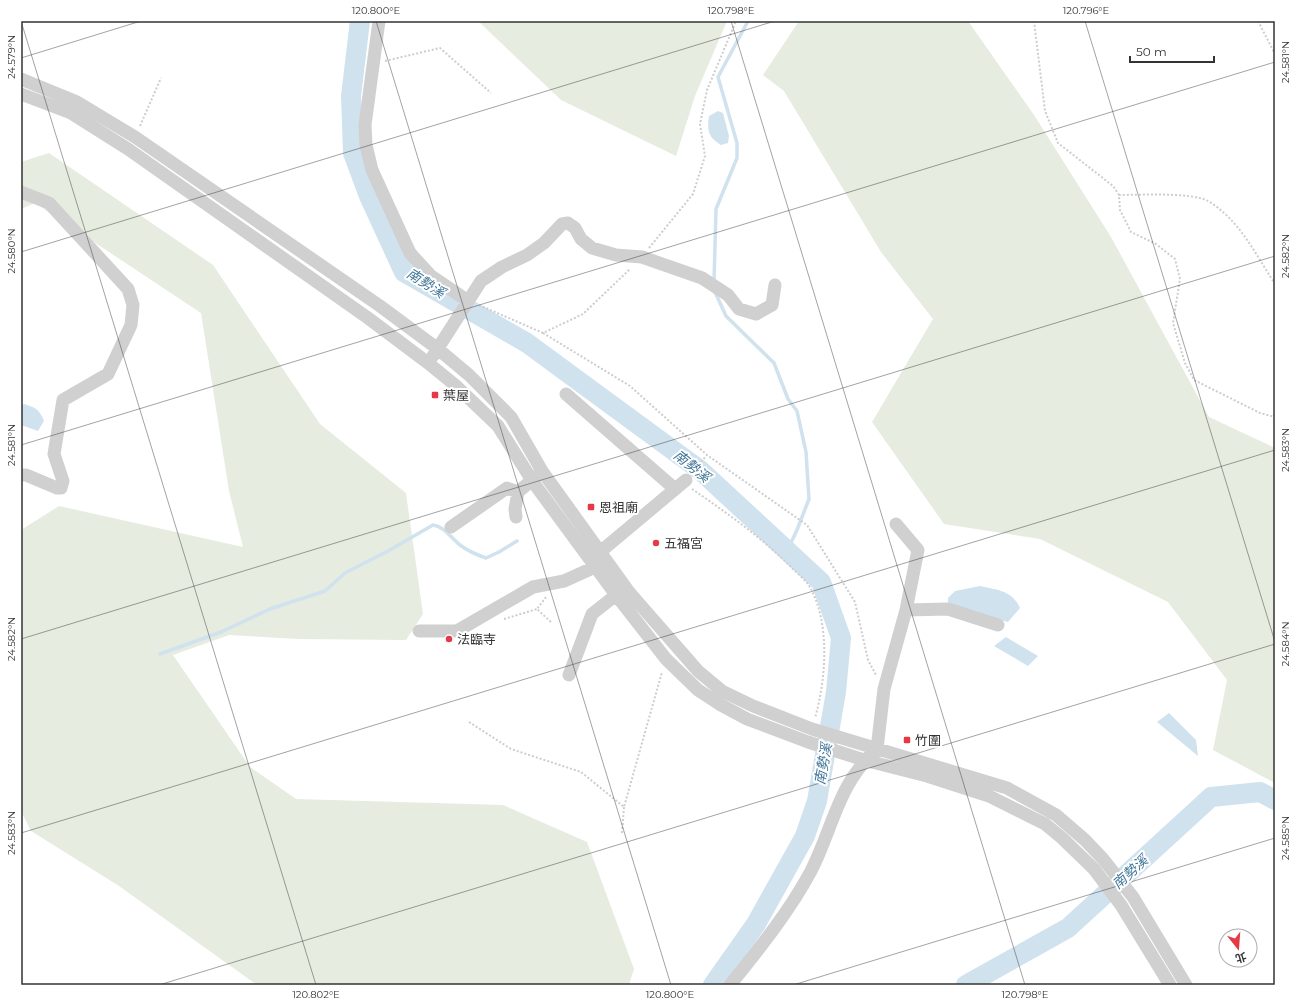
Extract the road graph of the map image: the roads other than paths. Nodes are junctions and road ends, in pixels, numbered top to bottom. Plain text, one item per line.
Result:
1 (379, 21) edge
2 (21, 79) edge
3 (21, 94) edge
4 (135, 137) junction
5 (128, 149) junction
6 (21, 192) edge
7 (775, 285) dead end
8 (467, 301) junction
9 (441, 346) junction
10 (428, 363) junction
11 (566, 394) dead end
12 (542, 471) junction
13 (21, 476) edge
14 (533, 482) junction
15 (518, 492) junction
16 (516, 517) dead end
17 (896, 524) dead end
18 (451, 527) dead end
19 (600, 552) junction
20 (595, 567) junction
21 (616, 595) junction
22 (906, 610) junction
23 (998, 626) dead end
24 (419, 631) dead end
25 (676, 648) junction
26 (666, 659) junction
27 (569, 675) dead end
28 (877, 749) junction
29 (864, 760) junction
30 (1181, 983) edge
31 (730, 985) edge
32 (1170, 985) edge

1 - 8 street
2 - 4 street
3 - 5 street
4 - 5 street
4 - 9 street
5 - 10 street
6 - 13 street
7 - 8 street
8 - 9 street
9 - 10 street
9 - 12 street
10 - 14 street
11 - 19 street
12 - 14 street
12 - 19 street
14 - 15 street
14 - 20 street
15 - 16 street
15 - 18 street
17 - 22 street
19 - 20 street
19 - 25 street
20 - 21 street
20 - 24 street
21 - 26 street
21 - 27 street
22 - 23 street
22 - 28 street
25 - 26 street
25 - 28 street
26 - 29 street
28 - 29 street
28 - 30 street
29 - 31 street
29 - 32 street

